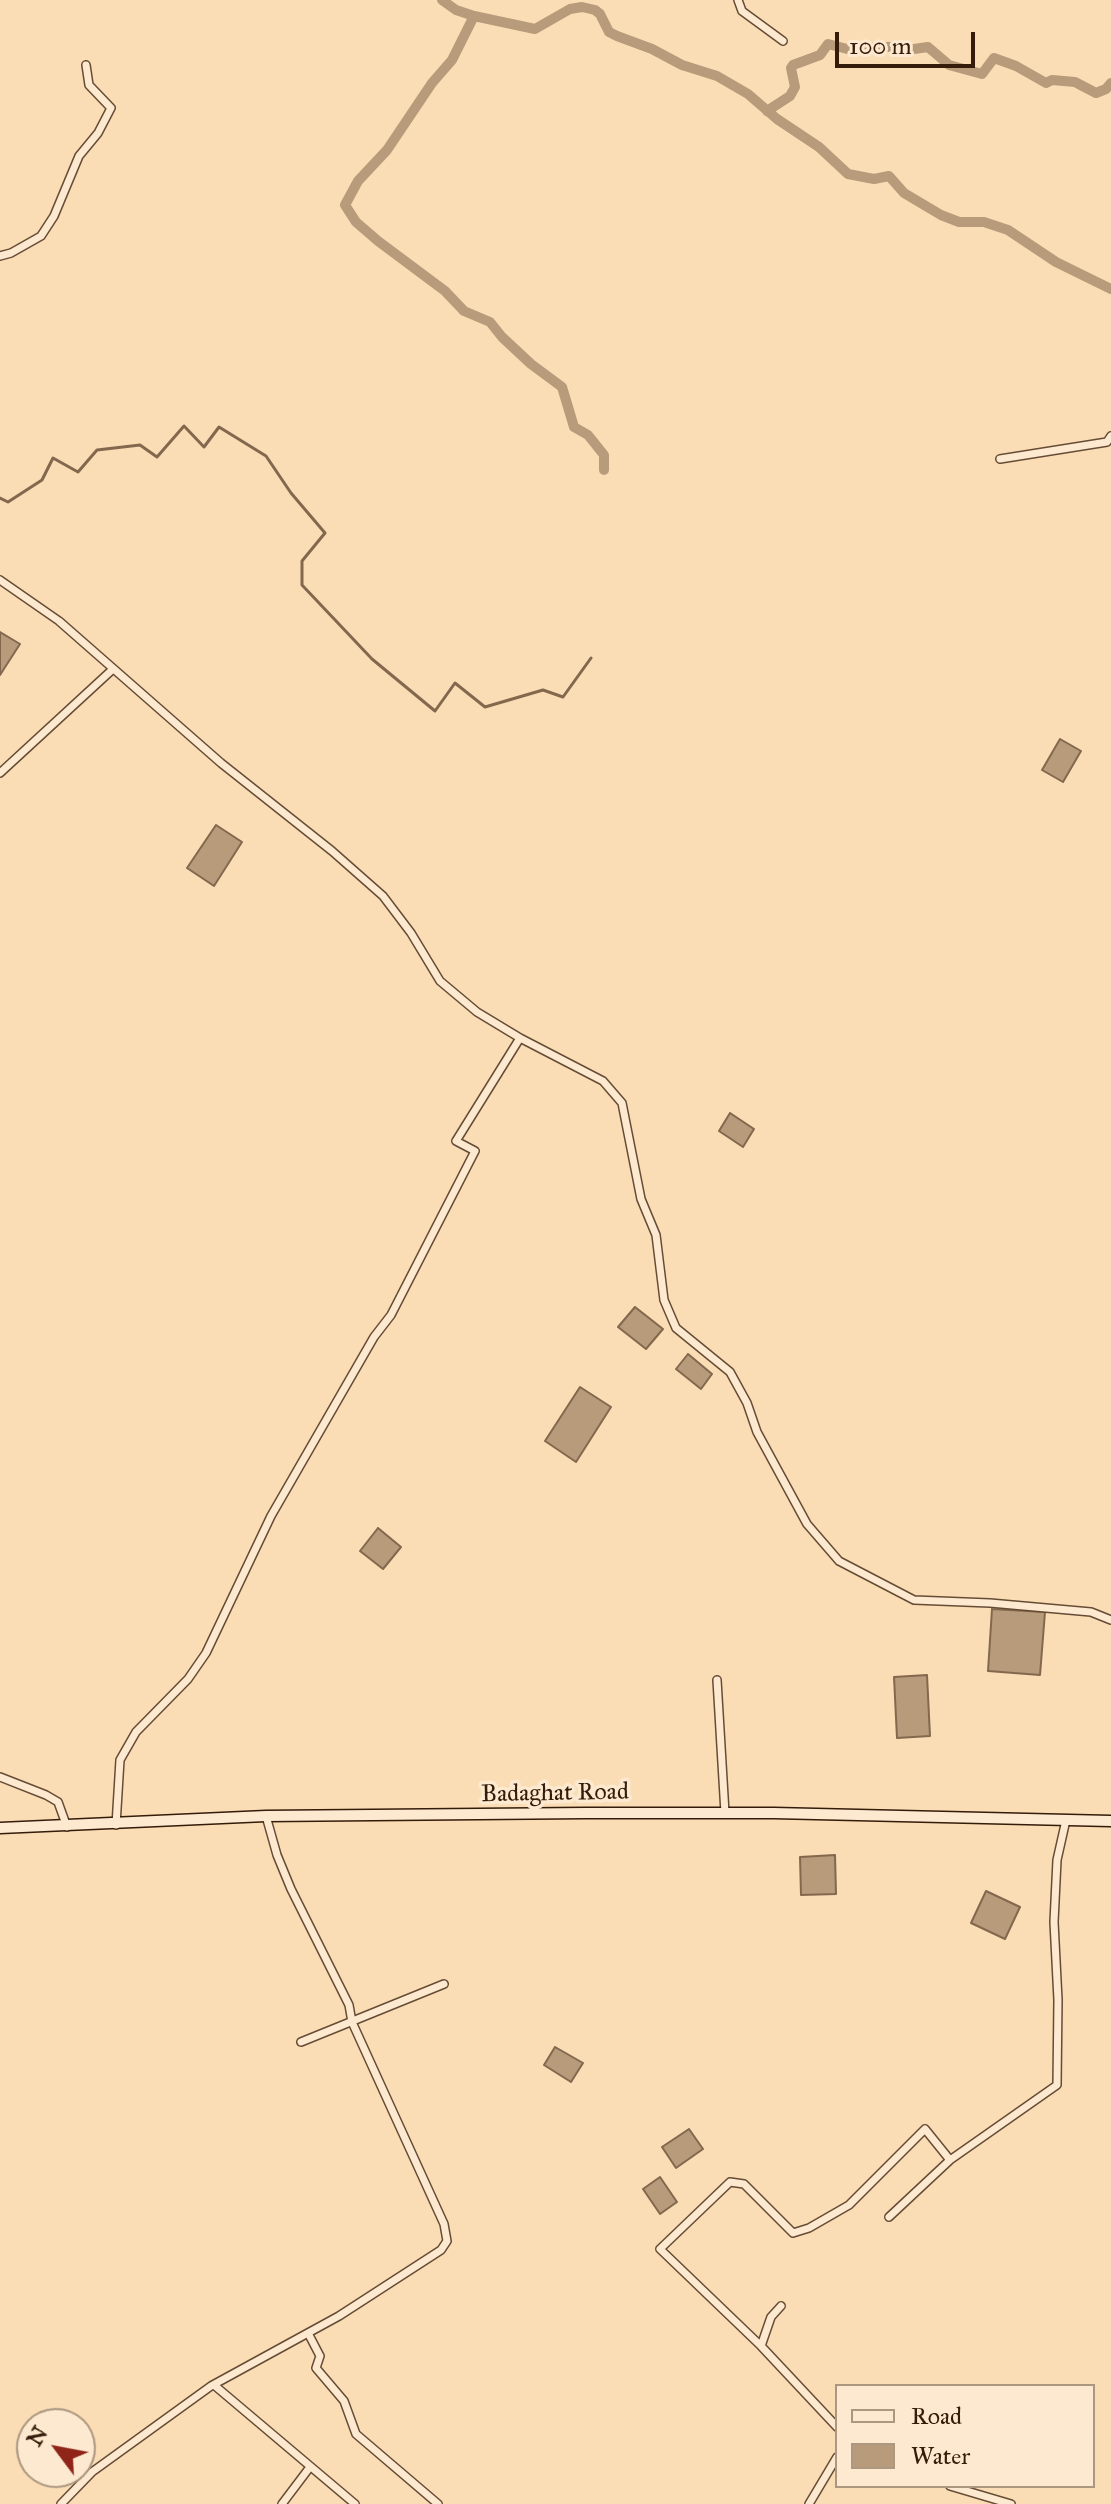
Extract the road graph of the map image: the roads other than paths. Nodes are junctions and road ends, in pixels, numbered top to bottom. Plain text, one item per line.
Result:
1 (738, 0) edge
2 (783, 41) dead end
3 (86, 65) dead end
4 (0, 256) edge
5 (1111, 436) edge
6 (1000, 459) dead end
7 (0, 580) edge
8 (113, 669) junction
9 (0, 773) edge
10 (520, 1038) junction
11 (1111, 1620) edge
12 (717, 1680) dead end
13 (0, 1777) edge
14 (725, 1813) junction
15 (266, 1816) junction
16 (1066, 1820) junction
17 (1111, 1821) edge
18 (116, 1825) junction
19 (67, 1827) junction
20 (0, 1828) edge
21 (444, 1984) dead end
22 (352, 2022) junction
23 (301, 2042) dead end
24 (950, 2160) junction
25 (889, 2217) dead end
26 (781, 2306) dead end
27 (308, 2333) junction
28 (761, 2346) junction
29 (214, 2385) junction
30 (835, 2425) edge
31 (835, 2460) edge
32 (310, 2467) junction
33 (957, 2488) edge
34 (61, 2504) edge
35 (282, 2504) edge
36 (355, 2504) edge
37 (438, 2504) edge
38 (809, 2504) edge
39 (1011, 2504) edge

1 - 2 street
3 - 4 street
5 - 6 street
7 - 8 street
8 - 9 street
8 - 10 street
10 - 11 street
10 - 18 street
12 - 14 street
13 - 19 street
14 - 15 main road, Badaghat Road
14 - 16 main road, Badaghat Road
15 - 18 main road, Badaghat Road
15 - 22 street
16 - 17 main road, Badaghat Road
16 - 24 street
18 - 19 main road, Badaghat Road
19 - 20 main road, Badaghat Road
21 - 22 street
22 - 23 street
22 - 27 street
24 - 25 street
24 - 28 street
26 - 28 street
27 - 29 street
27 - 37 street
28 - 30 street
29 - 32 street
29 - 34 street
31 - 38 street
32 - 35 street
32 - 36 street
33 - 39 street

